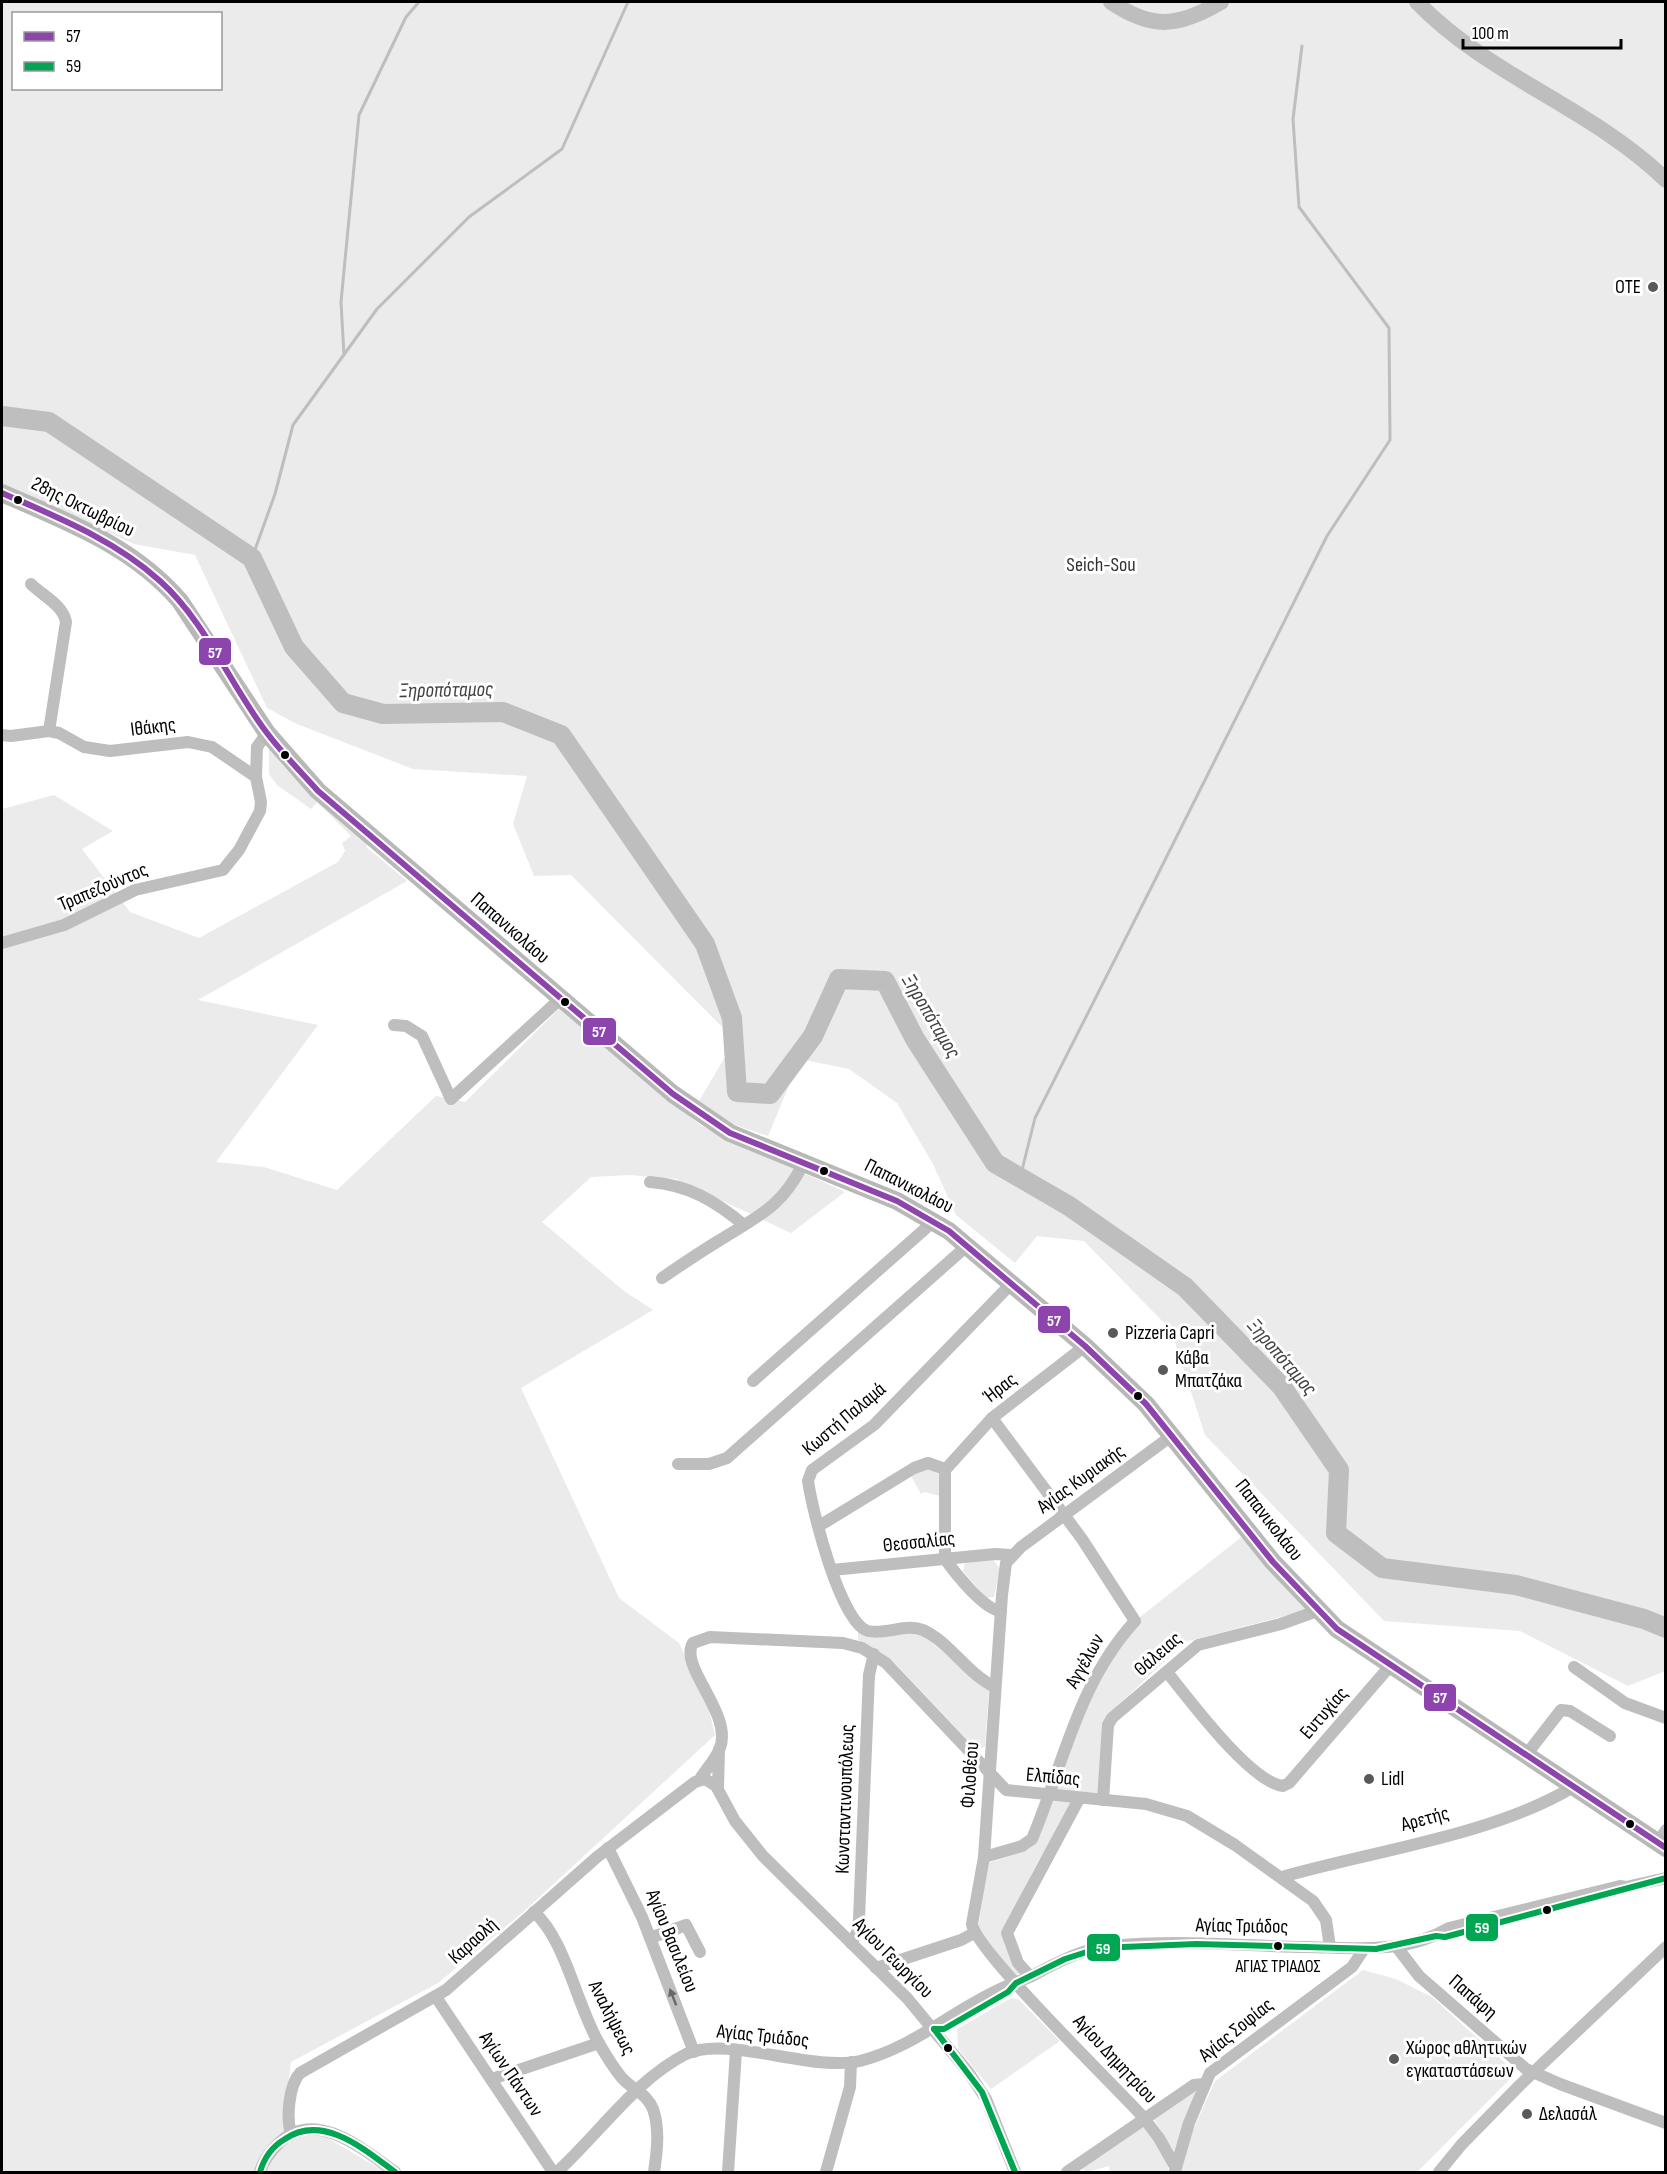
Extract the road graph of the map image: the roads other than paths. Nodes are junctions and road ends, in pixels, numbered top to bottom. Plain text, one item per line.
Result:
1 (1111, 2) edge
2 (1221, 2) edge
3 (1417, 2) edge
4 (1665, 180) edge
5 (2, 493) edge
6 (143, 564) joint
7 (31, 584) dead end
8 (48, 731) junction
9 (267, 733) junction
10 (2, 735) edge
11 (256, 777) junction
12 (2, 943) edge
13 (559, 1000) junction
14 (394, 1024) dead end
15 (803, 1164) junction
16 (650, 1182) dead end
17 (934, 1221) junction
18 (744, 1225) junction
19 (968, 1245) junction
20 (662, 1278) dead end
21 (1012, 1283) junction
22 (1085, 1346) junction
23 (753, 1381) dead end
24 (992, 1418) junction
25 (1174, 1434) junction
26 (678, 1464) dead end
27 (945, 1468) junction
28 (1065, 1515) junction
29 (819, 1526) junction
30 (1011, 1555) junction
31 (945, 1559) junction
32 (832, 1570) junction
33 (1001, 1611) junction
34 (1317, 1611) junction
35 (699, 1639) joint
36 (874, 1654) junction
37 (1390, 1666) junction
38 (1575, 1667) dead end
39 (1167, 1672) junction
40 (995, 1687) junction
41 (1665, 1719) edge
42 (1610, 1736) dead end
43 (719, 1749) junction
44 (1526, 1755) junction
45 (990, 1773) junction
46 (703, 1779) junction
47 (1573, 1787) junction
48 (718, 1789) junction
49 (1048, 1796) junction
50 (1079, 1798) junction
51 (1103, 1800) junction
52 (1663, 1840) edge
53 (608, 1848) junction
54 (984, 1857) junction
55 (1282, 1877) junction
56 (1665, 1878) edge
57 (534, 1912) junction
58 (974, 1933) junction
59 (650, 1938) junction
60 (851, 1943) junction
61 (1396, 1946) junction
62 (1330, 1947) junction
63 (1665, 1947) edge
64 (1364, 1949) junction
65 (700, 1952) dead end
66 (876, 1968) junction
67 (1030, 1976) junction
68 (1017, 1983) junction
69 (436, 1997) junction
70 (934, 2029) junction
71 (599, 2043) junction
72 (736, 2051) junction
73 (694, 2052) junction
74 (850, 2062) junction
75 (1534, 2073) junction
76 (492, 2079) junction
77 (1204, 2084) junction
78 (638, 2090) junction
79 (1144, 2118) junction
80 (1665, 2123) edge
81 (291, 2133) junction
82 (569, 2167) edge
83 (1175, 2170) edge
84 (259, 2172) edge
85 (395, 2172) edge
86 (555, 2172) edge
87 (654, 2172) edge
88 (728, 2172) edge
89 (826, 2172) edge
90 (1015, 2172) edge
91 (1067, 2172) edge
92 (1439, 2172) edge

1 - 2 street
3 - 4 street
5 - 6 main road, 28ης Οκτωβρίου
6 - 9 main road, Παπανικολάου
7 - 8 street
8 - 10 street
8 - 11 street, Ιθάκης
9 - 11 street
9 - 13 main road, Παπανικολάου
11 - 12 street, Τραπεζούντος
13 - 14 street
13 - 15 main road, Παπανικολάου
15 - 17 main road, Παπανικολάου
15 - 18 street
16 - 18 street
17 - 19 main road, Παπανικολάου
17 - 23 street
18 - 20 street
19 - 21 main road, Παπανικολάου
19 - 26 street
21 - 22 main road, Παπανικολάου
21 - 29 street, Κωστή Παλαμά
22 - 24 street, Ήρας
22 - 25 main road, Παπανικολάου
24 - 27 street, Ήρας
24 - 28 street, Αγγέλων
25 - 28 street, Αγίας Κυριακής
25 - 34 main road, Παπανικολάου
27 - 29 street
27 - 31 street
28 - 30 street, Αγίας Κυριακής
28 - 49 street, Αγγέλων
29 - 32 street, Κωστή Παλαμά
30 - 31 street, Θεσσαλίας
30 - 33 street, Φιλοθέου
31 - 32 street, Θεσσαλίας
31 - 33 street
32 - 40 street, Κωστή Παλαμά
33 - 40 street, Φιλοθέου
34 - 37 main road, Παπανικολάου
34 - 39 street, Θάλειας
35 - 36 street, Ελπίδας
35 - 43 street, Αγίου Γεωργίου
36 - 45 street, Ελπίδας
36 - 60 street, Κωνσταντινουπόλεως
37 - 39 street, Ευτυχίας
37 - 44 main road, Παπανικολάου
38 - 41 street
39 - 51 street, Θάλειας
40 - 45 street, Φιλοθέου
42 - 44 street
43 - 46 street
43 - 48 street, Αγίου Γεωργίου
44 - 47 main road, Παπανικολάου
45 - 49 street, Ελπίδας
45 - 54 street, Φιλοθέου
46 - 48 street, Αγίου Γεωργίου
46 - 53 street, Καραολή
47 - 52 main road, Παπανικολάου
47 - 55 street, Αρετής
48 - 60 street, Αγίου Γεωργίου
49 - 50 street, Ελπίδας
49 - 54 street, Αγγέλων
50 - 51 street, Ελπίδας
50 - 67 street
51 - 55 street, Ελπίδας
53 - 57 street, Καραολή
53 - 59 street, Αγίου Βασιλείου
54 - 58 street, Φιλοθέου
55 - 62 street, Ελπίδας
56 - 61 street, Αγίας Τριάδος
57 - 69 street, Καραολή
57 - 71 street, Αναλήψεως
58 - 66 street
58 - 68 street
59 - 65 street
73 -> 59 street, Αγίου Βασιλείου
60 - 66 street, Αγίου Γεωργίου
61 - 64 street, Αγίας Τριάδος
61 - 75 street, Παπάφη
62 - 64 street, Αγίας Τριάδος
62 - 67 street, Αγίας Τριάδος
63 - 75 street
64 - 77 street, Αγίας Σοφίας
66 - 70 street, Αγίου Γεωργίου
67 - 68 street, Αγίας Τριάδος
68 - 70 street, Αγίας Τριάδος
68 - 79 street, Αγίου Δημητρίου
69 - 76 street, Αγίων Πάντων
69 - 81 street, Καραολή
70 - 74 street, Αγίας Τριάδος
70 - 90 street, Αγίου Γεωργίου
71 - 76 street
71 - 78 street, Αναλήψεως
72 - 73 street, Αγίας Τριάδος
72 - 74 street, Αγίας Τριάδος
72 - 88 street
73 - 78 street, Αγίας Τριάδος
74 - 89 street
75 - 80 street, Παπάφη
75 - 92 street
76 - 86 street, Αγίων Πάντων
77 - 79 street
77 - 83 street, Αγίας Σοφίας
78 - 82 street, Αγίας Τριάδος
78 - 87 street, Αναλήψεως
79 - 83 street, Αγίου Δημητρίου
79 - 91 street
81 - 84 street
81 - 85 street
82 - 86 street, Αγίας Τριάδος

